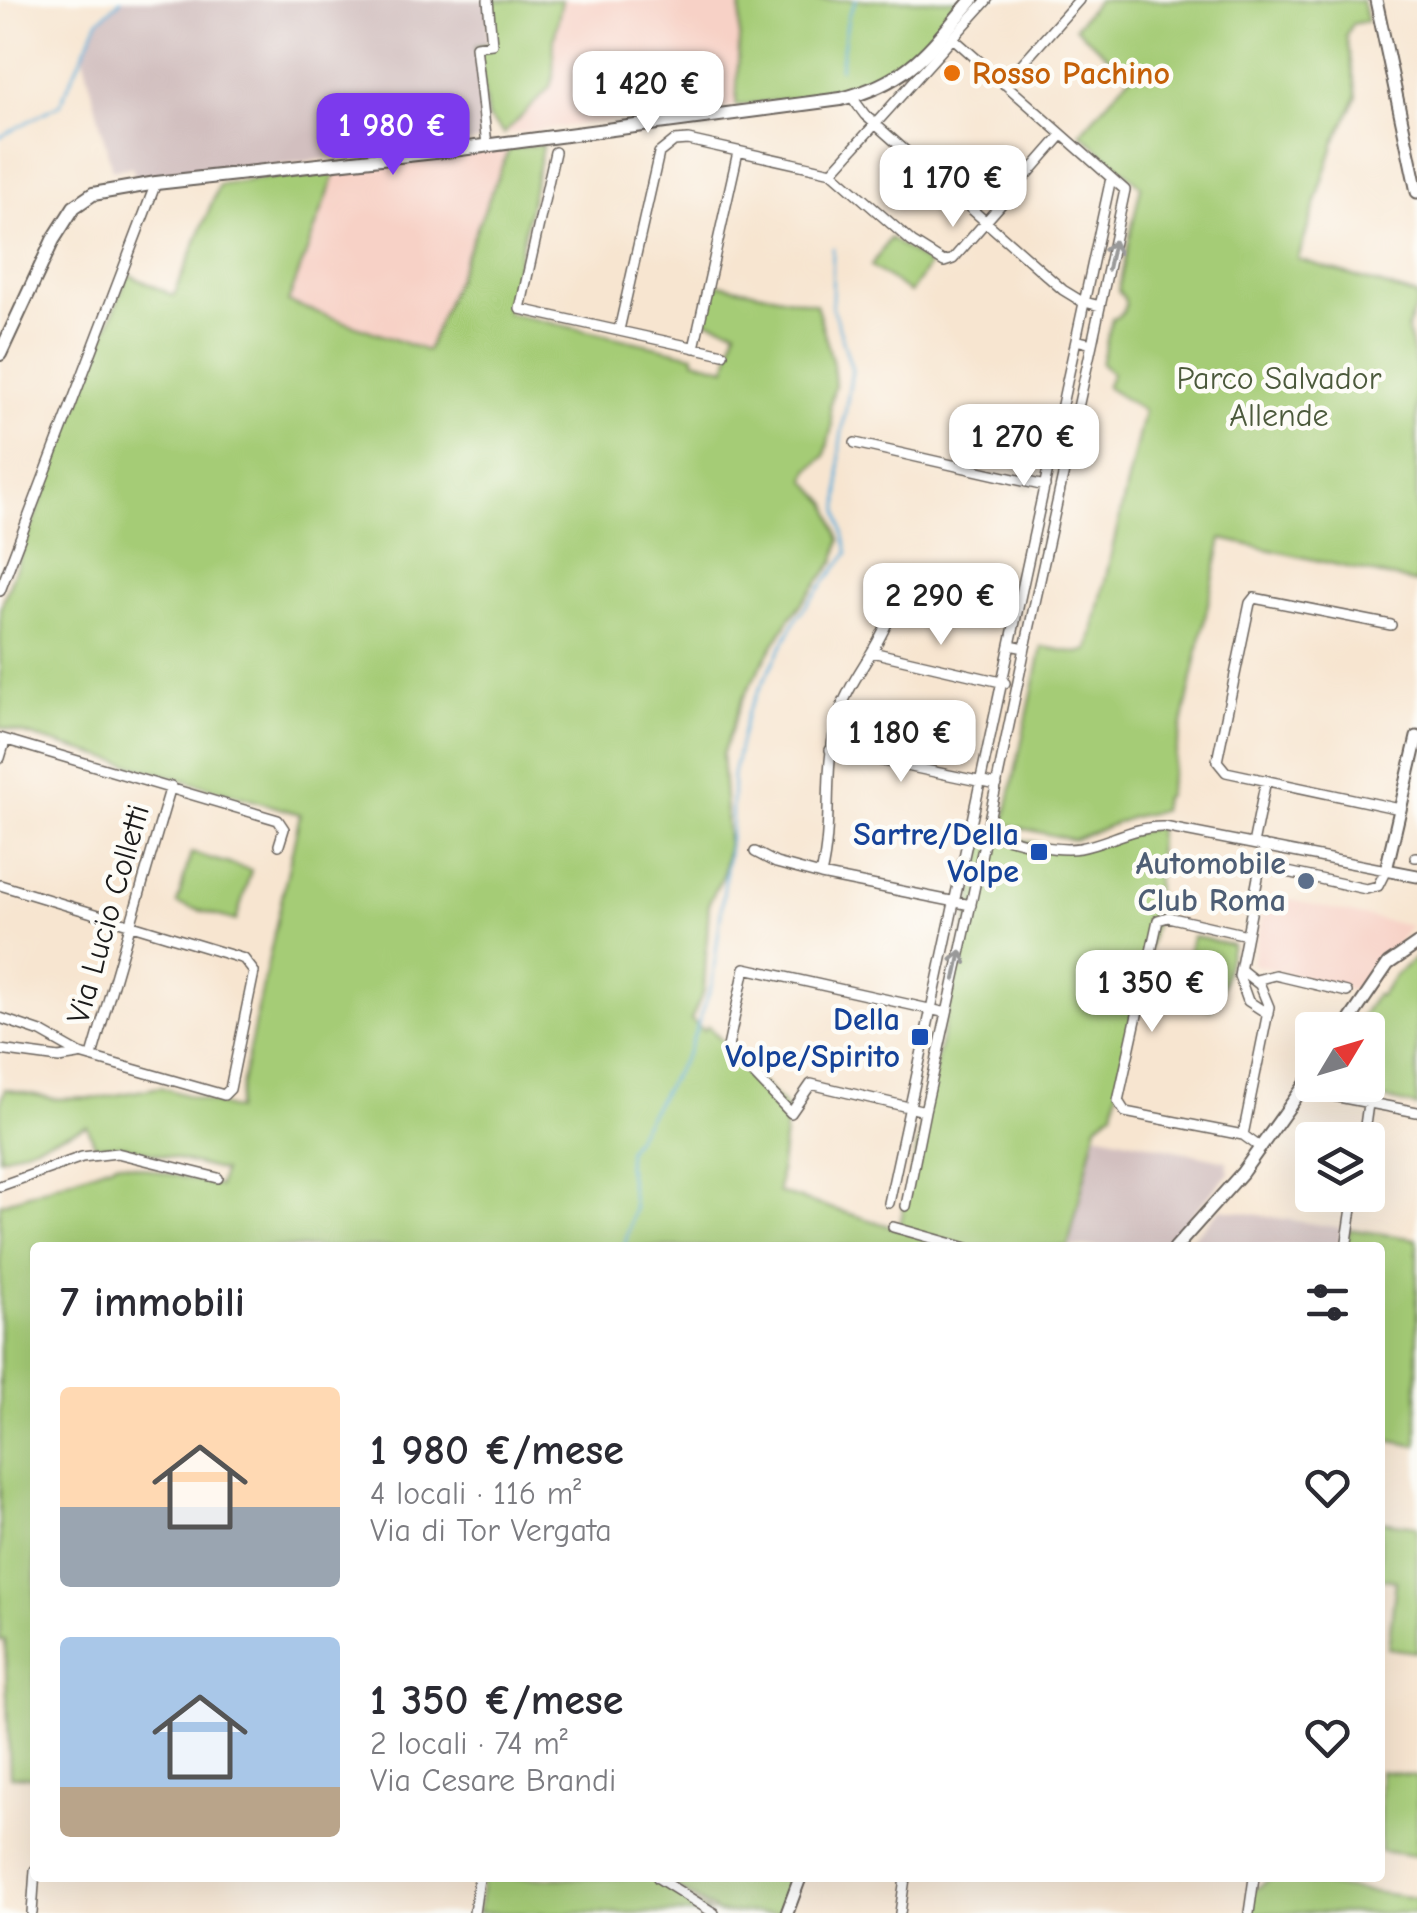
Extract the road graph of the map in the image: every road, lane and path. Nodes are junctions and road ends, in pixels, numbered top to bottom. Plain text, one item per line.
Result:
1 (488, 0) edge
2 (972, 0) edge
3 (986, 0) edge
4 (1080, 0) edge
5 (1376, 0) edge
6 (952, 38) junction
7 (1004, 84) junction
8 (851, 96) junction
9 (874, 124) junction
10 (1062, 135) junction
11 (487, 145) junction
12 (556, 152) dead end
13 (738, 152) junction
14 (832, 172) junction
15 (1111, 178) junction
16 (156, 183) junction
17 (1417, 192) edge
18 (986, 222) junction
19 (1084, 302) junction
20 (1100, 306) junction
21 (619, 330) junction
22 (1076, 340) junction
23 (1092, 344) junction
24 (694, 348) junction
25 (0, 354) edge
26 (724, 354) dead end
27 (855, 443) dead end
28 (1045, 486) junction
29 (0, 590) edge
30 (889, 618) dead end
31 (1391, 625) dead end
32 (1010, 645) junction
33 (1025, 648) junction
34 (872, 652) junction
35 (1002, 682) junction
36 (1017, 686) junction
37 (1417, 737) edge
38 (3, 740) edge
39 (830, 750) junction
40 (0, 758) edge
41 (1266, 780) junction
42 (980, 782) junction
43 (997, 785) junction
44 (171, 786) junction
45 (1400, 809) junction
46 (970, 828) junction
47 (987, 832) junction
48 (1252, 844) junction
49 (278, 846) dead end
50 (1264, 846) junction
51 (755, 852) dead end
52 (1260, 866) junction
53 (1386, 870) junction
54 (822, 875) junction
55 (1417, 876) edge
56 (0, 885) edge
57 (954, 902) junction
58 (971, 905) junction
59 (130, 924) junction
60 (1247, 935) junction
61 (1413, 947) edge
62 (1240, 969) junction
63 (1256, 980) junction
64 (1347, 992) dead end
65 (931, 1008) junction
66 (1355, 1012) edge
67 (947, 1013) junction
68 (1268, 1014) junction
69 (0, 1018) edge
70 (41, 1032) junction
71 (2, 1051) edge
72 (80, 1054) junction
73 (37, 1056) junction
74 (92, 1056) junction
75 (0, 1065) edge
76 (1295, 1100) edge
77 (1359, 1102) edge
78 (1368, 1104) junction
79 (908, 1107) junction
80 (925, 1112) junction
81 (1184, 1112) dead end
82 (1417, 1112) edge
83 (1365, 1122) edge
84 (1182, 1124) junction
85 (1243, 1134) junction
86 (1260, 1148) junction
87 (218, 1178) dead end
88 (0, 1186) edge
89 (890, 1203) dead end
90 (906, 1206) dead end
91 (1351, 1212) edge
92 (893, 1227) dead end
93 (946, 1242) edge
94 (1180, 1242) edge
95 (1347, 1242) edge
96 (34, 1882) edge
97 (478, 1882) edge
98 (664, 1882) edge
99 (799, 1882) edge
100 (904, 1882) edge
101 (1253, 1882) edge
102 (32, 1913) edge
103 (474, 1913) edge
104 (714, 1913) edge
105 (787, 1913) edge
106 (900, 1913) edge
107 (1249, 1913) edge

1 - 11 street
2 - 8 main road
3 - 6 street
4 - 7 street
5 - 17 street
6 - 7 street
6 - 9 street
7 - 10 street
8 - 9 street
8 - 11 main road
9 - 14 street
9 - 18 street
10 - 15 street
10 - 18 street
11 - 16 main road
12 - 21 street
13 - 14 street
13 - 21 street
13 - 24 street
14 - 18 street
15 - 19 street
20 -> 15 street
16 - 25 main road
16 - 29 street
18 - 19 street
19 - 20 street
19 - 22 street
20 - 23 street
21 - 24 street
22 - 23 street
22 - 28 street
23 - 33 street
24 - 26 street
27 - 28 street
28 - 32 street
30 - 34 street
31 - 41 street
32 - 33 street
32 - 35 street
33 - 36 street
34 - 35 street
34 - 39 street
35 - 36 street
35 - 42 street
36 - 43 street
37 - 45 street
38 - 40 street
38 - 44 street, Via Lucio Colletti
39 - 42 street
39 - 54 street
41 - 45 street
41 - 48 street
42 - 43 street
42 - 46 street
43 - 47 street
44 - 49 street, Via Lucio Colletti
44 - 59 street, Via Lucio Colletti
45 - 53 street
46 - 47 street
46 - 57 street
47 - 48 street
47 - 58 street
48 - 50 street
50 - 52 street
50 - 53 street
51 - 54 street
52 - 53 street
52 - 60 street
53 - 55 street
54 - 57 street
56 - 59 street
57 - 58 street
57 - 65 street
67 -> 58 street
59 - 74 street, Via Lucio Colletti
59 - 74 street
60 - 62 street
60 - 84 street
61 - 66 street
62 - 63 street
62 - 68 street
63 - 64 street
63 - 68 street
65 - 67 street
65 - 79 street
65 - 79 street
67 - 80 street
68 - 85 street
69 - 70 street
70 - 72 street
70 - 73 street
71 - 73 street
71 - 75 street
72 - 73 street
72 - 74 street
76 - 86 street
77 - 78 street
78 - 82 street
78 - 83 street
79 - 80 street
79 - 89 street
80 - 90 street
81 - 84 street
84 - 85 street
85 - 86 street
86 - 94 street
87 - 88 street
91 - 95 street
92 - 93 street
96 - 102 street
97 - 103 street
98 - 104 street
99 - 105 street
100 - 106 street
101 - 107 street

